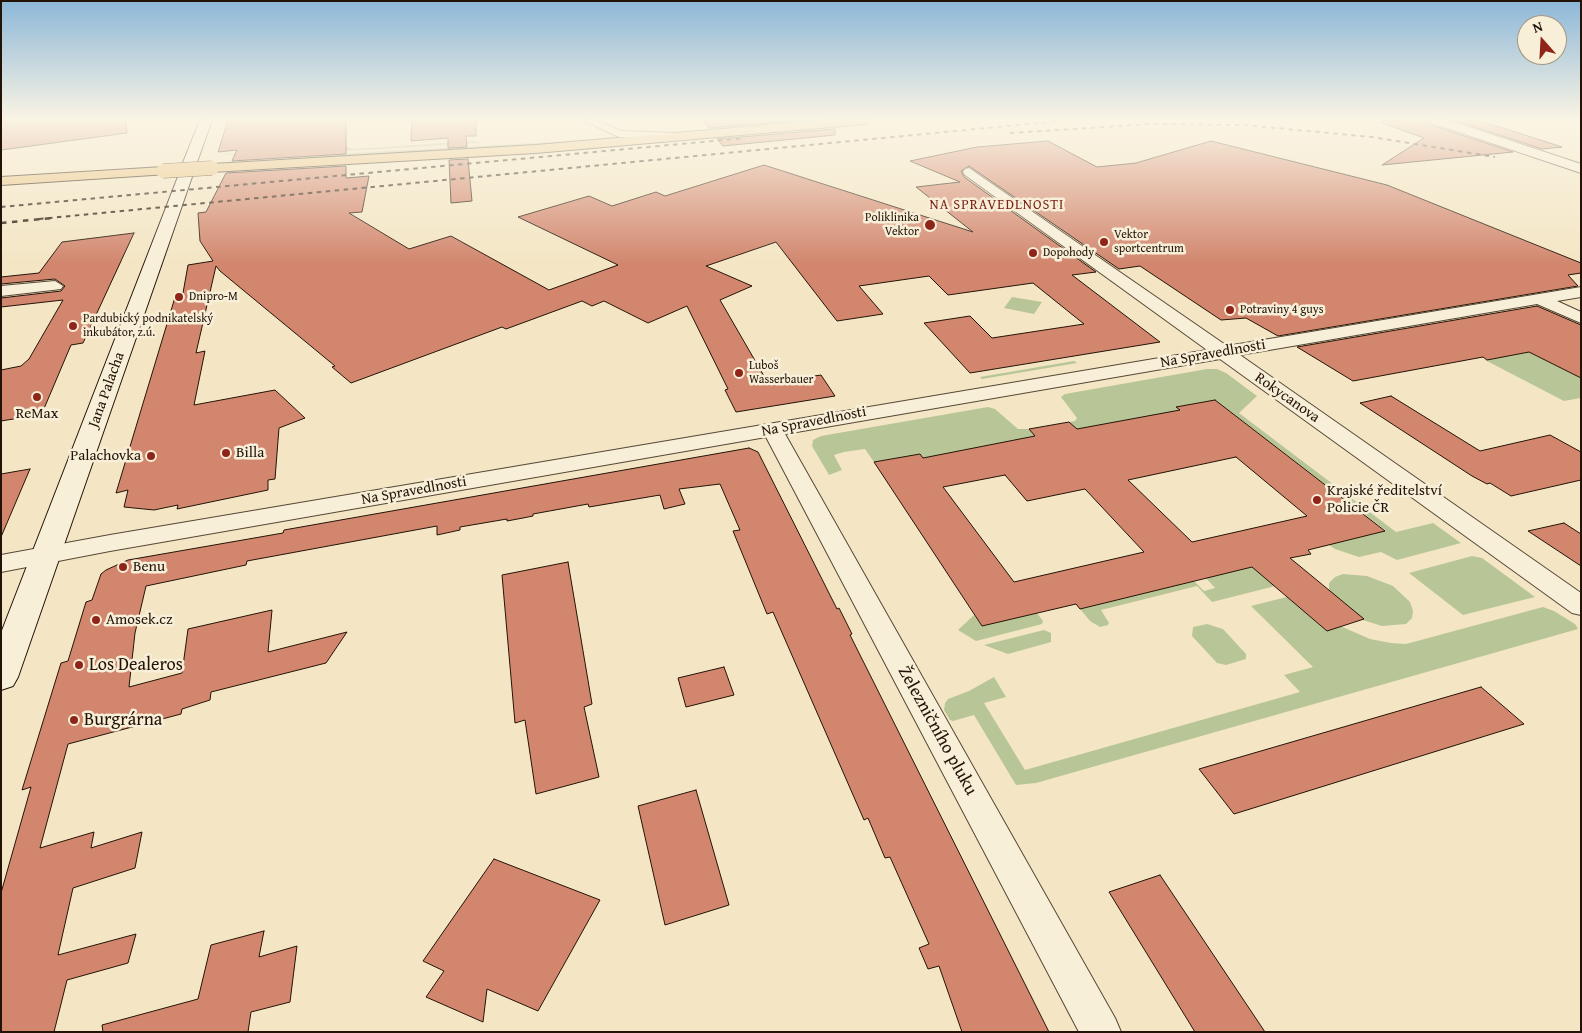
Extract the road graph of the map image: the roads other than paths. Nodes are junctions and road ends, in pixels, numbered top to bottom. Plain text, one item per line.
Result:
1 (188, 168) edge
2 (209, 168) edge
3 (969, 172) dead end
4 (1, 181) edge
5 (55, 286) dead end
6 (1, 291) edge
7 (1581, 292) edge
8 (1539, 299) junction
9 (1581, 318) edge
10 (1222, 352) junction
11 (773, 430) junction
12 (47, 554) junction
13 (1, 564) edge
14 (1581, 606) edge
15 (1, 677) edge
16 (1101, 1032) edge

1 - 12 main road, Jana Palacha
2 - 4 main road, bridge
3 - 10 street, Rokycanova
5 - 6 street
7 - 8 street, Na Spravedlnosti
8 - 9 street
8 - 10 street, Na Spravedlnosti
10 - 11 street, Na Spravedlnosti
10 - 14 street, Rokycanova
11 - 12 street, Na Spravedlnosti
11 - 16 street, Železničního pluku
12 - 13 street, Na Spravedlnosti
12 - 15 main road, Jana Palacha

